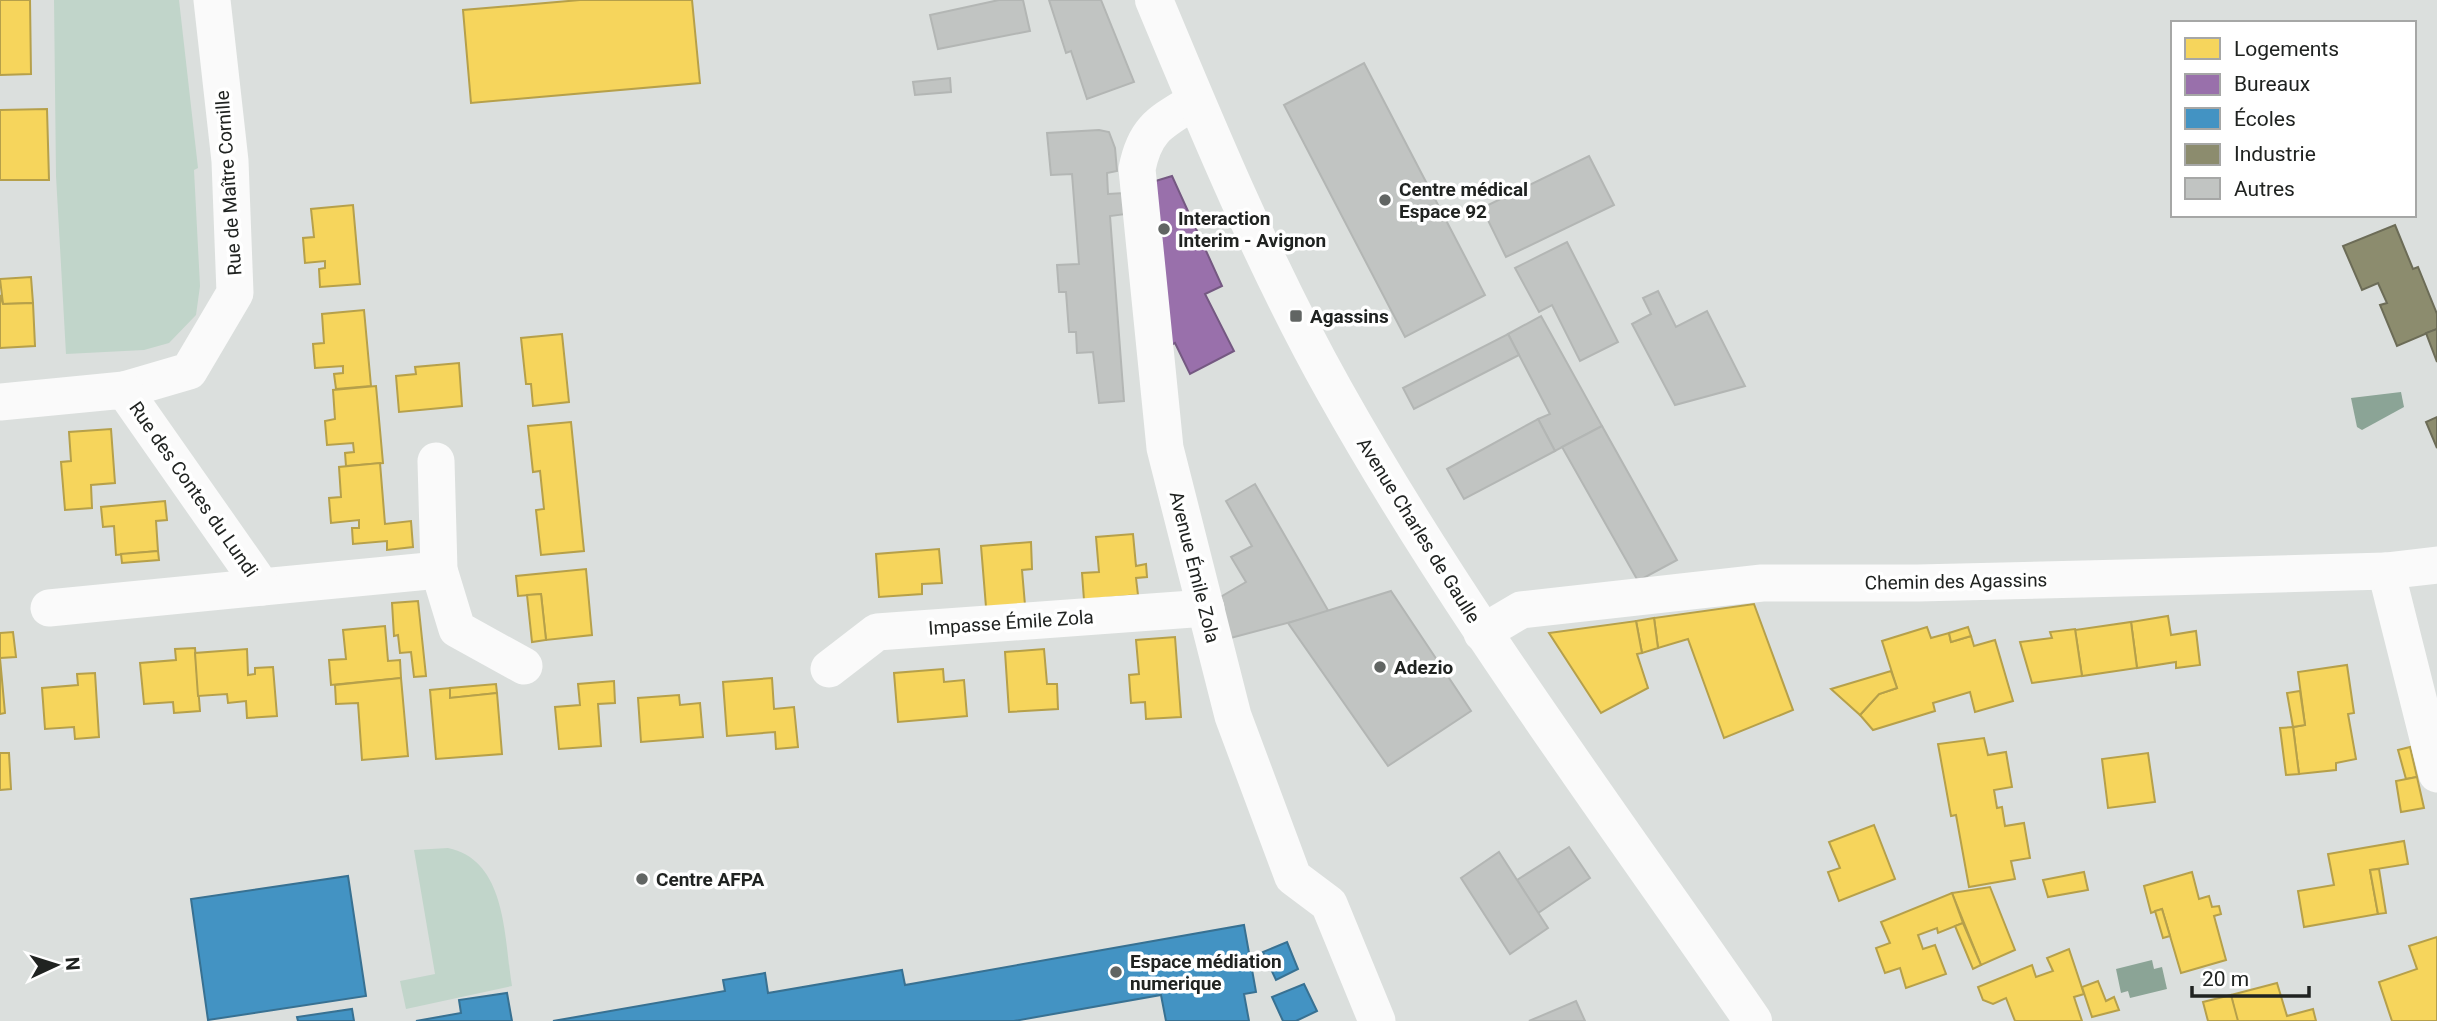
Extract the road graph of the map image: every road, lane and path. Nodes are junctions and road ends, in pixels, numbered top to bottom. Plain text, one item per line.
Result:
1 (212, 0) edge
2 (1154, 0) edge
3 (1195, 102) junction
4 (124, 390) junction
5 (0, 402) edge
6 (436, 461) dead end
7 (2437, 565) edge
8 (439, 570) junction
9 (2386, 571) junction
10 (262, 587) junction
11 (49, 608) dead end
12 (1206, 608) junction
13 (1482, 633) junction
14 (524, 666) dead end
15 (829, 669) dead end
16 (2437, 774) edge
17 (1377, 1021) edge
18 (1753, 1021) edge

1 - 4 street, Rue de Maître Cornille
2 - 3 main road, Avenue Charles de Gaulle
3 - 12 street, Avenue Émile Zola
3 - 13 main road, Avenue Charles de Gaulle
4 - 5 street, Rue des Contes du Lundi
4 - 10 street, Rue des Contes du Lundi
6 - 8 street
7 - 9 street, Chemin des Agassins
8 - 10 street, Rue des Contes du Lundi
8 - 14 street
9 - 13 street, Chemin des Agassins
9 - 16 street
10 - 11 street, Rue des Contes du Lundi
12 - 15 street, Impasse Émile Zola
12 - 17 street, Avenue Émile Zola
13 - 18 main road, Avenue Charles de Gaulle

